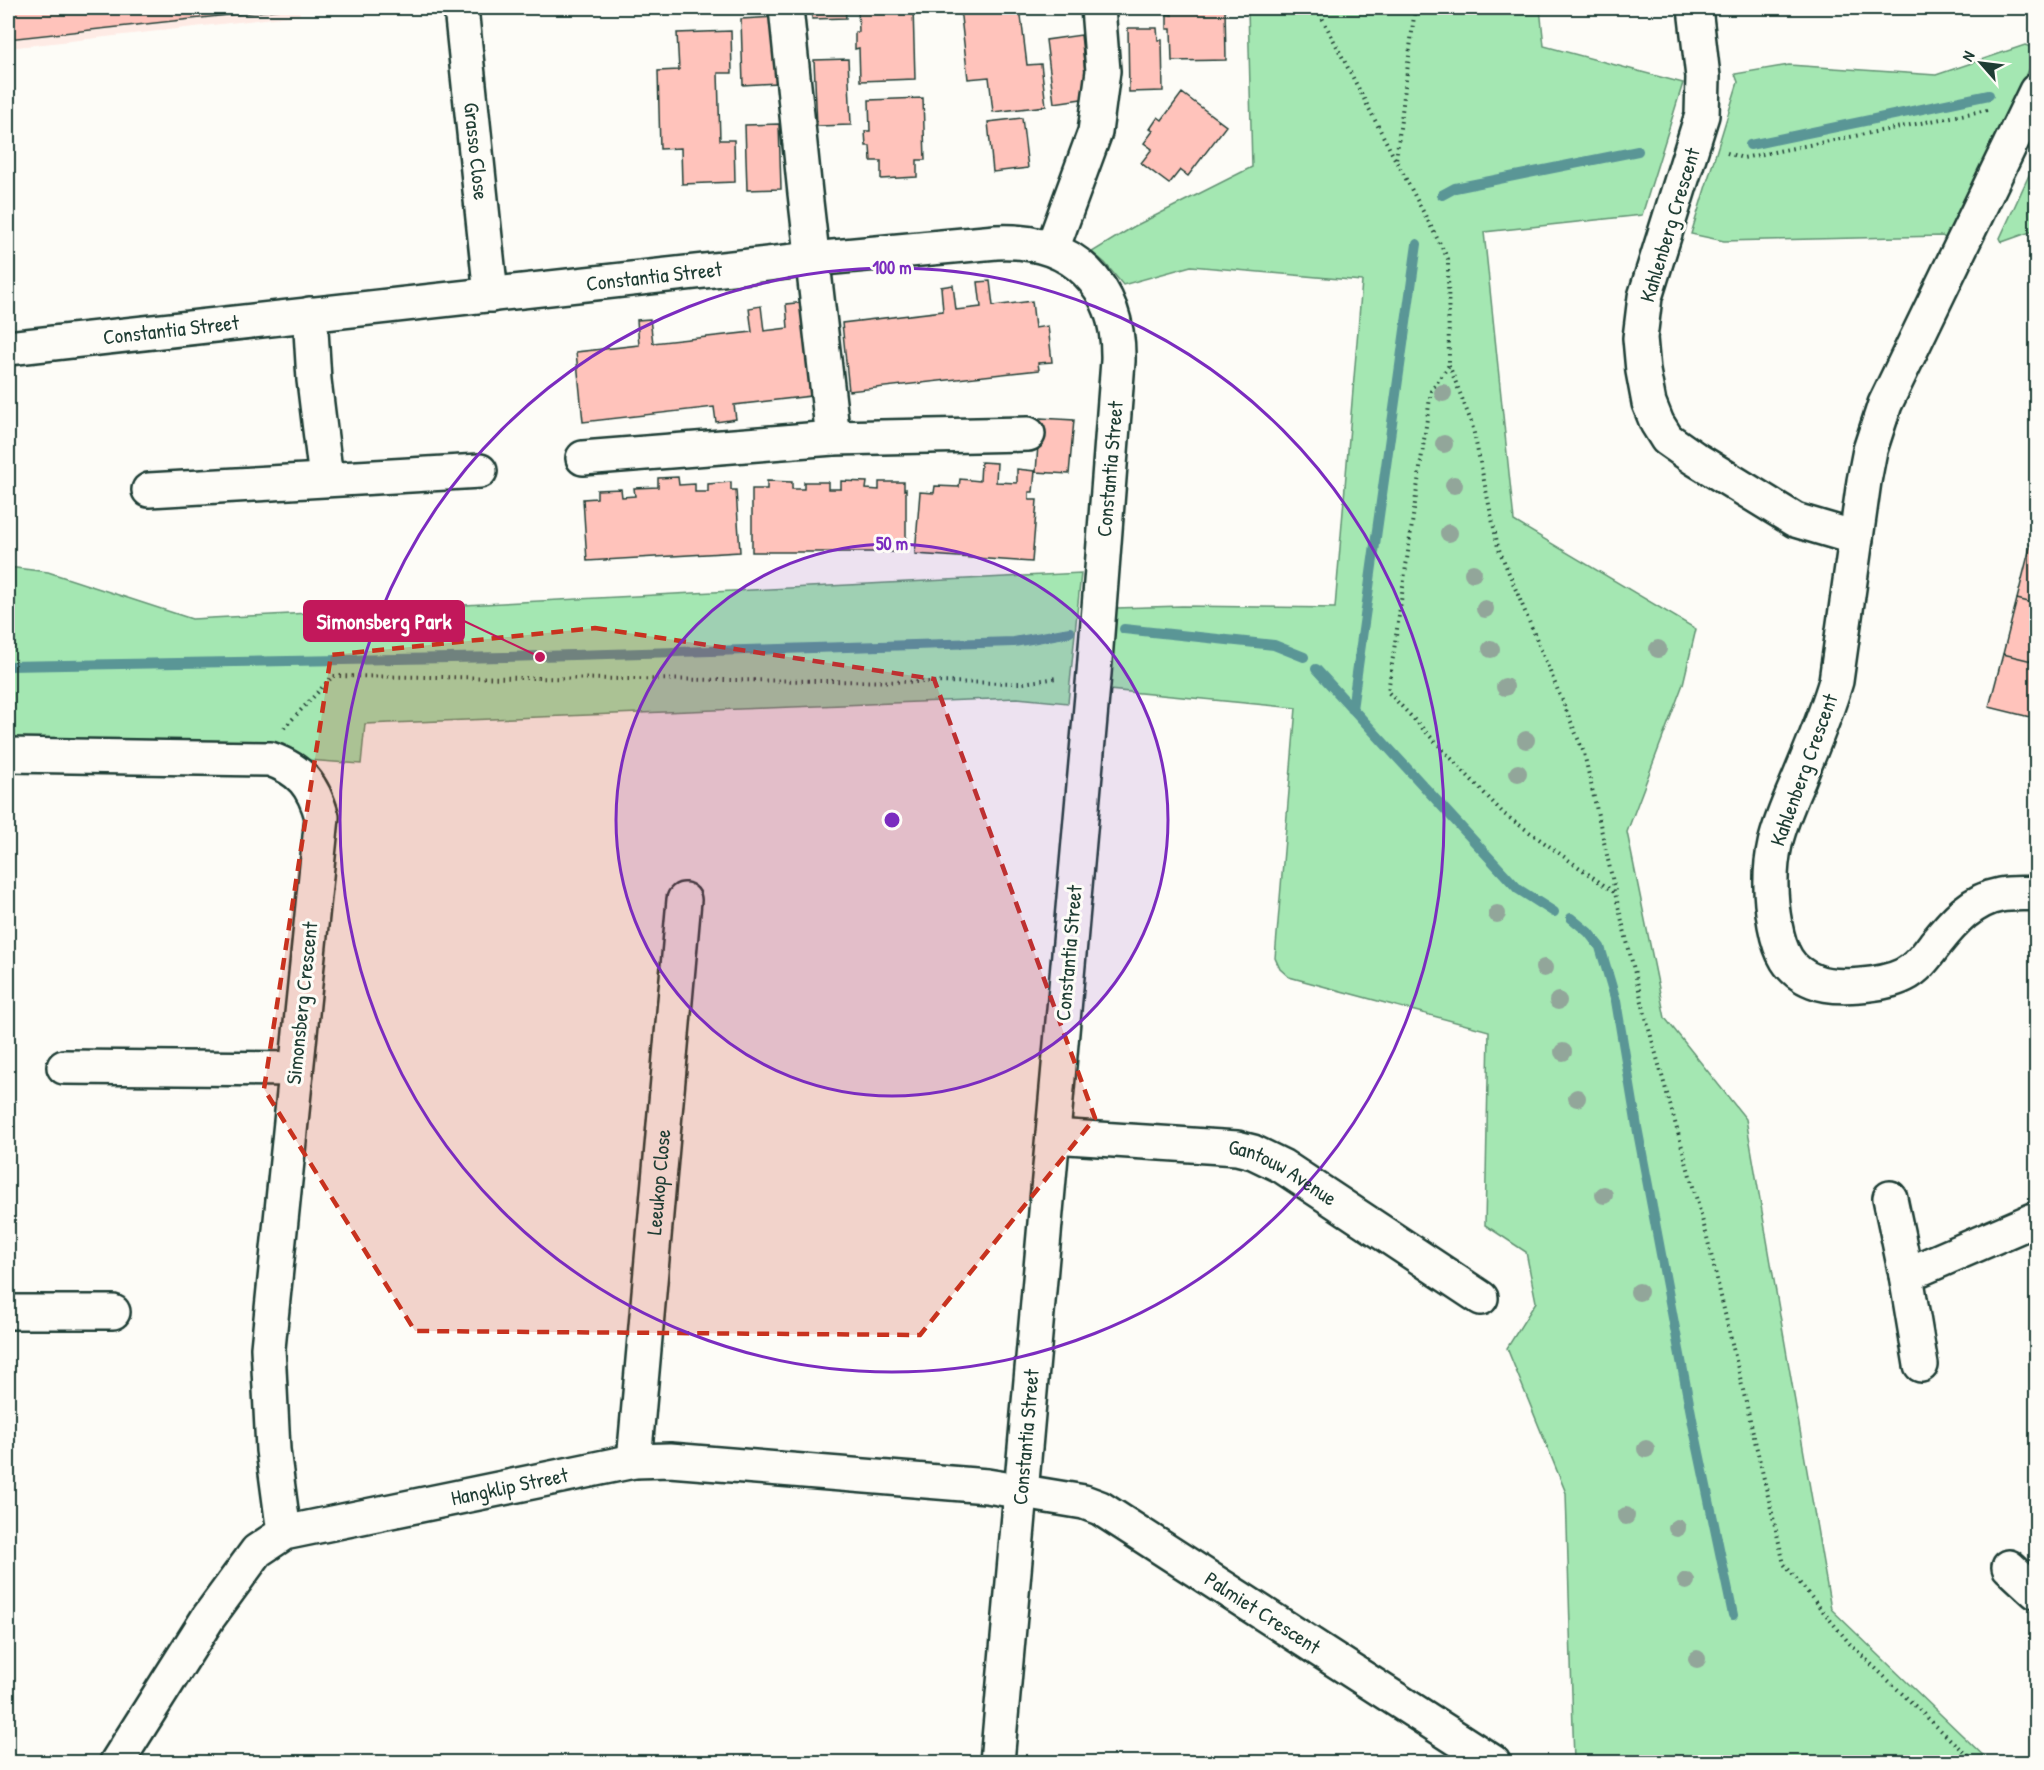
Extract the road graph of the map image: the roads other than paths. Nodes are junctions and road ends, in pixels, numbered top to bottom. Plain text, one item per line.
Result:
1 (461, 8) edge
2 (786, 8) edge
3 (1098, 8) edge
4 (1695, 8) edge
5 (2034, 96) edge
6 (1052, 249) junction
7 (812, 259) junction
8 (491, 295) junction
9 (310, 314) junction
10 (8, 348) edge
11 (1028, 434) dead end
12 (833, 438) junction
13 (583, 458) dead end
14 (480, 471) dead end
15 (326, 479) junction
16 (149, 490) dead end
17 (1856, 538) junction
18 (8, 755) edge
19 (2037, 893) edge
20 (684, 900) dead end
21 (64, 1067) dead end
22 (295, 1069) junction
23 (1053, 1136) junction
24 (1890, 1198) dead end
25 (2037, 1219) edge
26 (1906, 1275) junction
27 (1481, 1298) dead end
28 (8, 1312) edge
29 (113, 1312) dead end
30 (1921, 1365) dead end
31 (634, 1461) junction
32 (1021, 1492) junction
33 (284, 1533) junction
34 (2009, 1567) dead end
35 (2037, 1592) edge
36 (117, 1762) edge
37 (997, 1762) edge
38 (1493, 1762) edge

1 - 8 street, Grasso Close
2 - 7 street
3 - 6 street
4 - 17 street, Kahlenberg Crescent
5 - 17 street, Kahlenberg Crescent
6 - 7 street, Constantia Street
6 - 23 street, Constantia Street
7 - 8 street, Constantia Street
7 - 12 street
8 - 9 street, Constantia Street
9 - 10 street, Constantia Street
9 - 15 street
11 - 12 street
12 - 13 street
14 - 15 street
15 - 16 street
17 - 19 street, Kahlenberg Crescent
18 - 22 street, Simonsberg Crescent
20 - 31 street, Leeukop Close
21 - 22 street
22 - 33 street, Simonsberg Crescent
23 - 27 street, Gantouw Avenue
23 - 32 street, Constantia Street
24 - 26 street
25 - 26 street
26 - 30 street
28 - 29 street
31 - 32 street, Hangklip Street
31 - 33 street, Hangklip Street
32 - 37 street, Constantia Street
32 - 38 street, Palmiet Crescent
33 - 36 street, Hangklip Street
34 - 35 street

